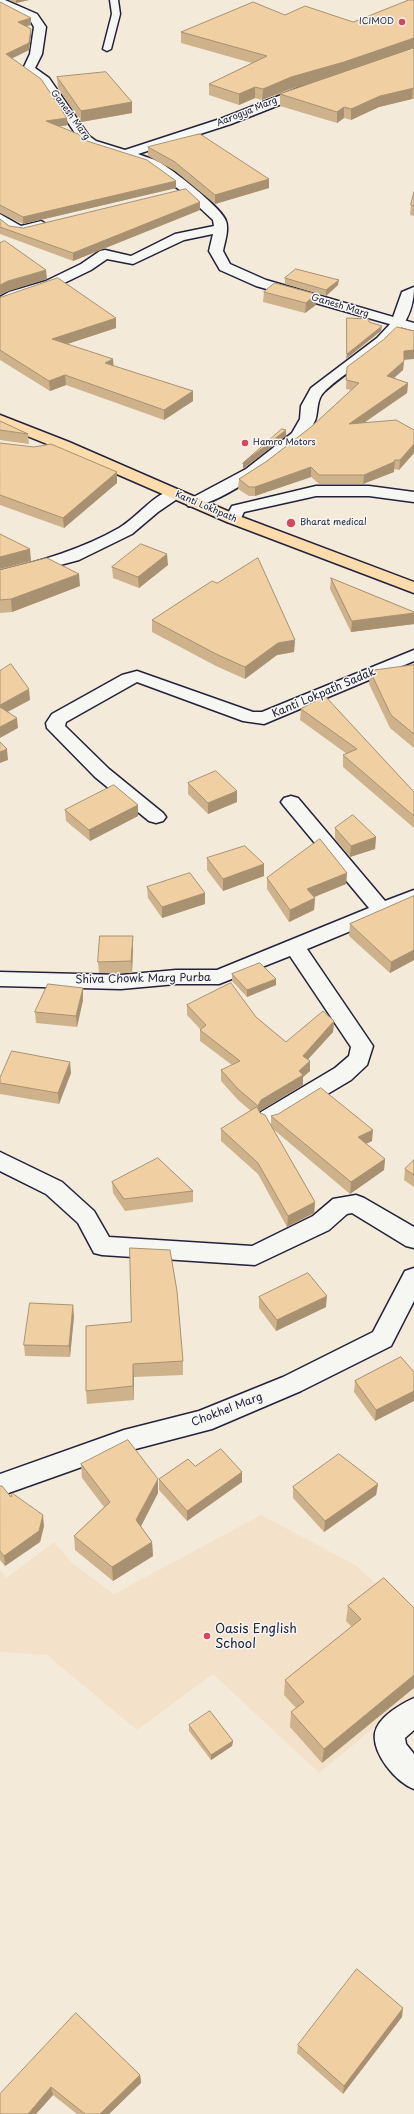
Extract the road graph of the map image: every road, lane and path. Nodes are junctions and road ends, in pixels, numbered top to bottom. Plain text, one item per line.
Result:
1 (114, 0) edge
2 (0, 2) edge
3 (107, 49) dead end
4 (318, 86) edge
5 (124, 155) junction
6 (190, 191) junction
7 (176, 194) edge
8 (0, 218) edge
9 (54, 222) edge
10 (221, 228) junction
11 (414, 291) edge
12 (0, 303) edge
13 (398, 324) junction
14 (414, 327) edge
15 (0, 420) edge
16 (63, 445) junction
17 (35, 451) edge
18 (174, 494) junction
19 (414, 497) edge
20 (194, 503) junction
21 (233, 519) junction
22 (0, 576) edge
23 (414, 588) edge
24 (414, 655) edge
25 (291, 802) dead end
26 (156, 817) dead end
27 (414, 897) edge
28 (381, 909) junction
29 (295, 948) junction
30 (0, 979) edge
31 (269, 1118) edge
32 (0, 1161) edge
33 (414, 1239) edge
34 (414, 1278) edge
35 (0, 1485) edge
36 (414, 1712) edge
37 (414, 1775) edge

1 - 3 lane
2 - 5 street, Ganesh Marg
4 - 5 street, Aarogya Marg
5 - 6 street, Ganesh Marg
6 - 7 street
6 - 10 street, Ganesh Marg
8 - 9 street
10 - 12 street
10 - 13 street, Ganesh Marg
11 - 13 street
13 - 14 street, Ganesh Marg
13 - 20 street
15 - 16 main road, Kanti Lokhpath
16 - 17 street
16 - 18 main road, Kanti Lokhpath
18 - 20 main road, Kanti Lokhpath
18 - 22 street
19 - 21 street
20 - 21 main road, Kanti Lokhpath
21 - 23 main road, Kanti Lokhpath
24 - 26 street, Kanti Lokpath Sadak
25 - 28 street
27 - 28 street, Shiva Chowk Marg Purba
28 - 29 street, Shiva Chowk Marg Purba
29 - 30 street, Shiva Chowk Marg Purba
29 - 31 street
32 - 33 street
34 - 35 street, Chokhel Marg
36 - 37 street

